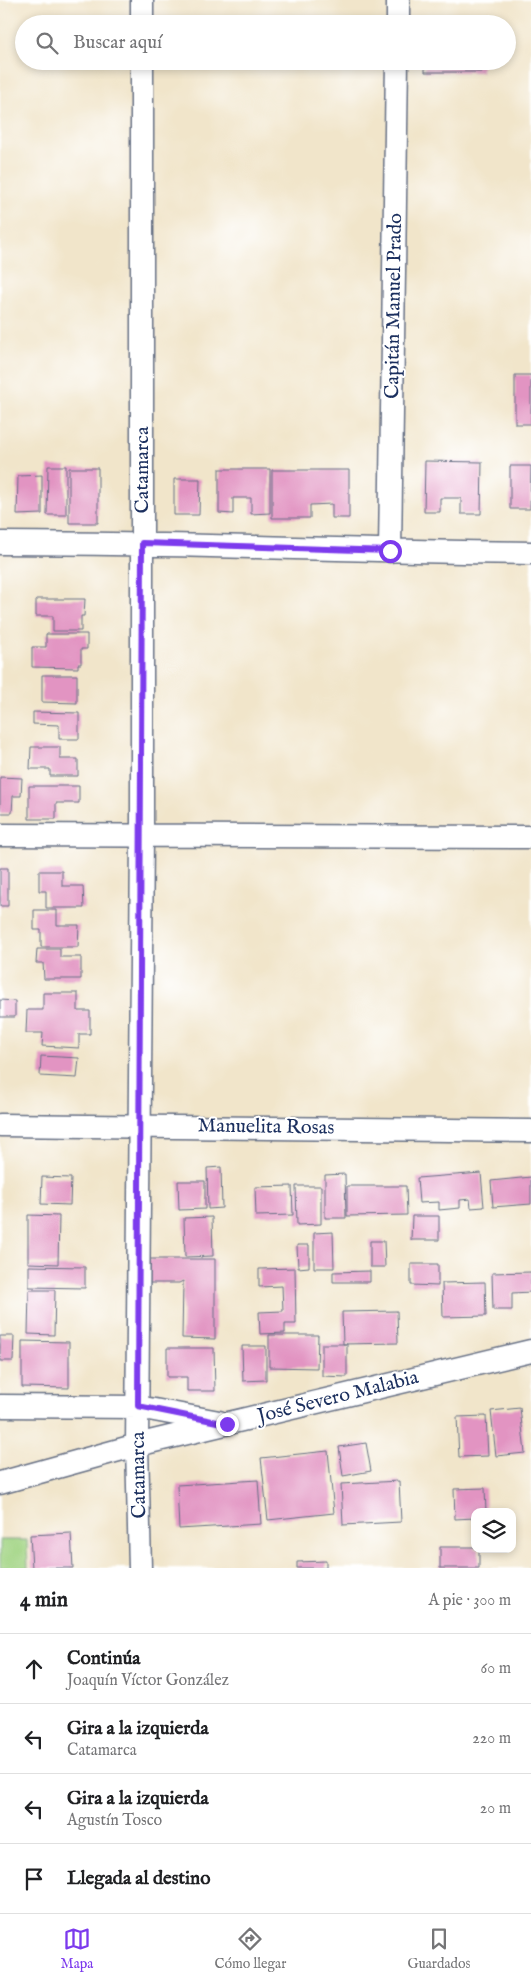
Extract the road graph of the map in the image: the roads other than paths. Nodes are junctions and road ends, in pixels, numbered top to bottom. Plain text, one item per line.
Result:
1 (142, 0) edge
2 (398, 0) edge
3 (142, 15) edge
4 (398, 15) edge
5 (142, 70) edge
6 (397, 70) edge
7 (0, 543) edge
8 (142, 543) junction
9 (390, 551) junction
10 (531, 552) edge
11 (0, 835) edge
12 (142, 835) junction
13 (531, 837) edge
14 (0, 1125) edge
15 (139, 1126) junction
16 (531, 1131) edge
17 (531, 1351) edge
18 (0, 1406) edge
19 (138, 1406) junction
20 (227, 1424) junction
21 (137, 1445) junction
22 (0, 1483) edge
23 (140, 1568) edge

1 - 3 street
2 - 4 street
5 - 8 street, Catamarca
6 - 9 street, Capitán Manuel Prado
7 - 8 street
8 - 9 street
8 - 12 street, Catamarca
9 - 10 street
11 - 12 street
12 - 13 street
12 - 15 street, Catamarca
14 - 15 street, Manuelita Rosas
15 - 16 street, Manuelita Rosas
15 - 19 street, Catamarca
17 - 20 street, José Severo Malabia
18 - 19 street
19 - 20 street
19 - 21 street, Catamarca
20 - 21 street, José Severo Malabia
21 - 22 street, José Severo Malabia
21 - 23 street, Catamarca

